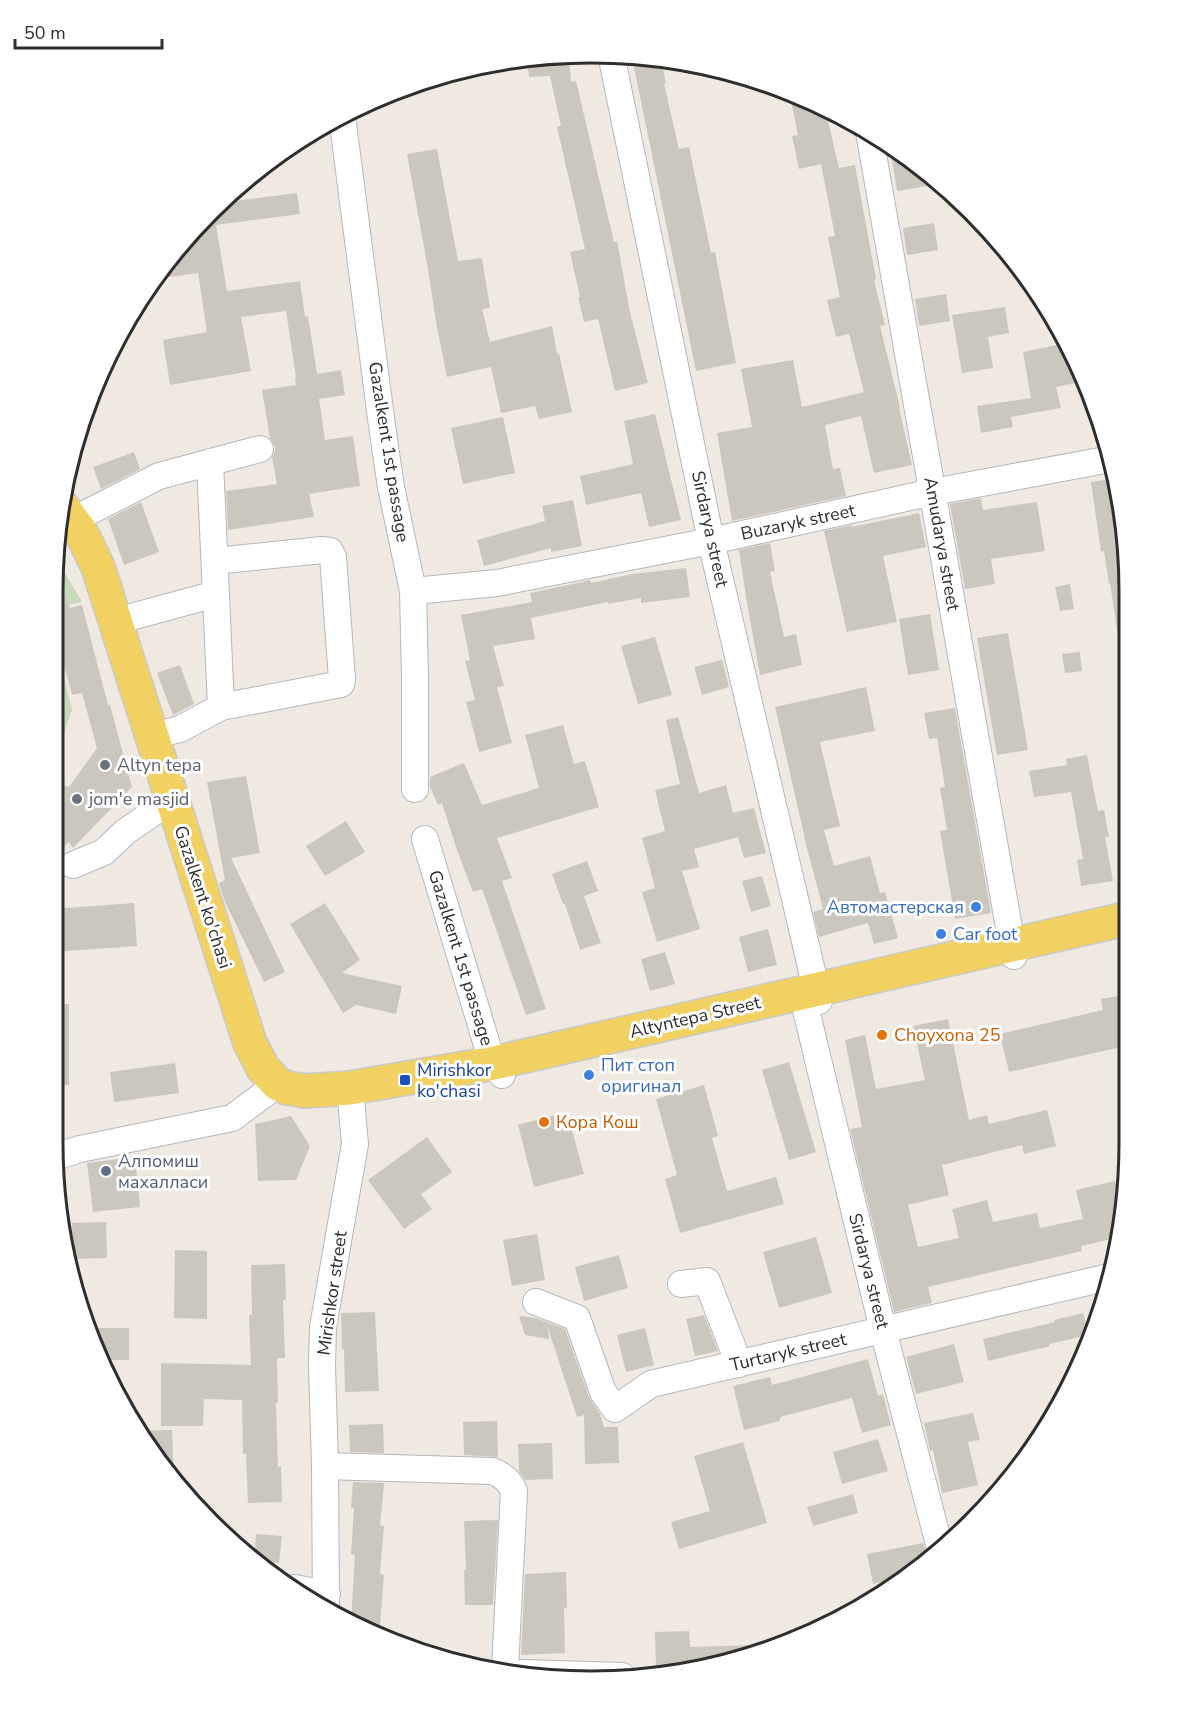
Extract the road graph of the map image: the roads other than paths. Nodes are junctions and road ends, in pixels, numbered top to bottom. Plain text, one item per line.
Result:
1 (613, 64) edge
2 (343, 125) edge
3 (872, 145) edge
4 (260, 449) dead end
5 (1103, 461) edge
6 (210, 462) junction
7 (933, 492) junction
8 (69, 516) edge
9 (68, 522) edge
10 (67, 530) edge
11 (711, 541) junction
12 (214, 561) junction
13 (413, 591) junction
14 (216, 594) junction
15 (116, 621) junction
16 (221, 707) junction
17 (144, 738) junction
18 (415, 789) dead end
19 (157, 810) junction
20 (425, 839) dead end
21 (73, 865) dead end
22 (1119, 921) edge
23 (1119, 933) edge
24 (1013, 951) junction
25 (811, 997) junction
26 (498, 1069) junction
27 (270, 1090) junction
28 (351, 1094) junction
29 (63, 1155) edge
30 (1101, 1279) edge
31 (681, 1284) dead end
32 (536, 1302) dead end
33 (883, 1330) junction
34 (739, 1364) junction
35 (325, 1466) junction
36 (938, 1541) edge
37 (327, 1600) edge
38 (521, 1666) edge

1 - 11 street, Sirdarya street
2 - 13 street, Gazalkent 1st passage
3 - 7 street, Amudarya street
4 - 6 street
5 - 7 street, Buzaryk street
6 - 8 street
6 - 12 street
7 - 11 street, Buzaryk street
7 - 24 street, Amudarya street
9 - 15 main road, Gazalkent ko'chasi
10 - 17 main road, Gazalkent ko'chasi
11 - 13 street, Buzaryk street
11 - 25 street, Sirdarya street
12 - 14 street
12 - 16 street
13 - 18 street, Gazalkent 1st passage
14 - 15 street
14 - 16 street
15 - 17 main road, Gazalkent ko'chasi
16 - 17 street
17 - 19 main road, Gazalkent ko'chasi
17 - 27 main road, Gazalkent ko'chasi
19 - 21 street
19 - 27 main road, Gazalkent ko'chasi
20 - 26 street, Gazalkent 1st passage
22 - 24 main road, Altyntepa Street
23 - 24 main road, Altyntepa Street
24 - 25 main road, Altyntepa Street
25 - 26 main road, Altyntepa Street
25 - 33 street, Sirdarya street
26 - 28 main road, Altyntepa Street
27 - 28 main road, Altyntepa Street
27 - 29 street
28 - 35 street, Mirishkor street
30 - 33 street, Turtaryk street
31 - 34 street
32 - 34 street, Turtaryk street
33 - 34 street, Turtaryk street
33 - 36 street, Sirdarya street
35 - 37 street, Mirishkor street
35 - 38 street

